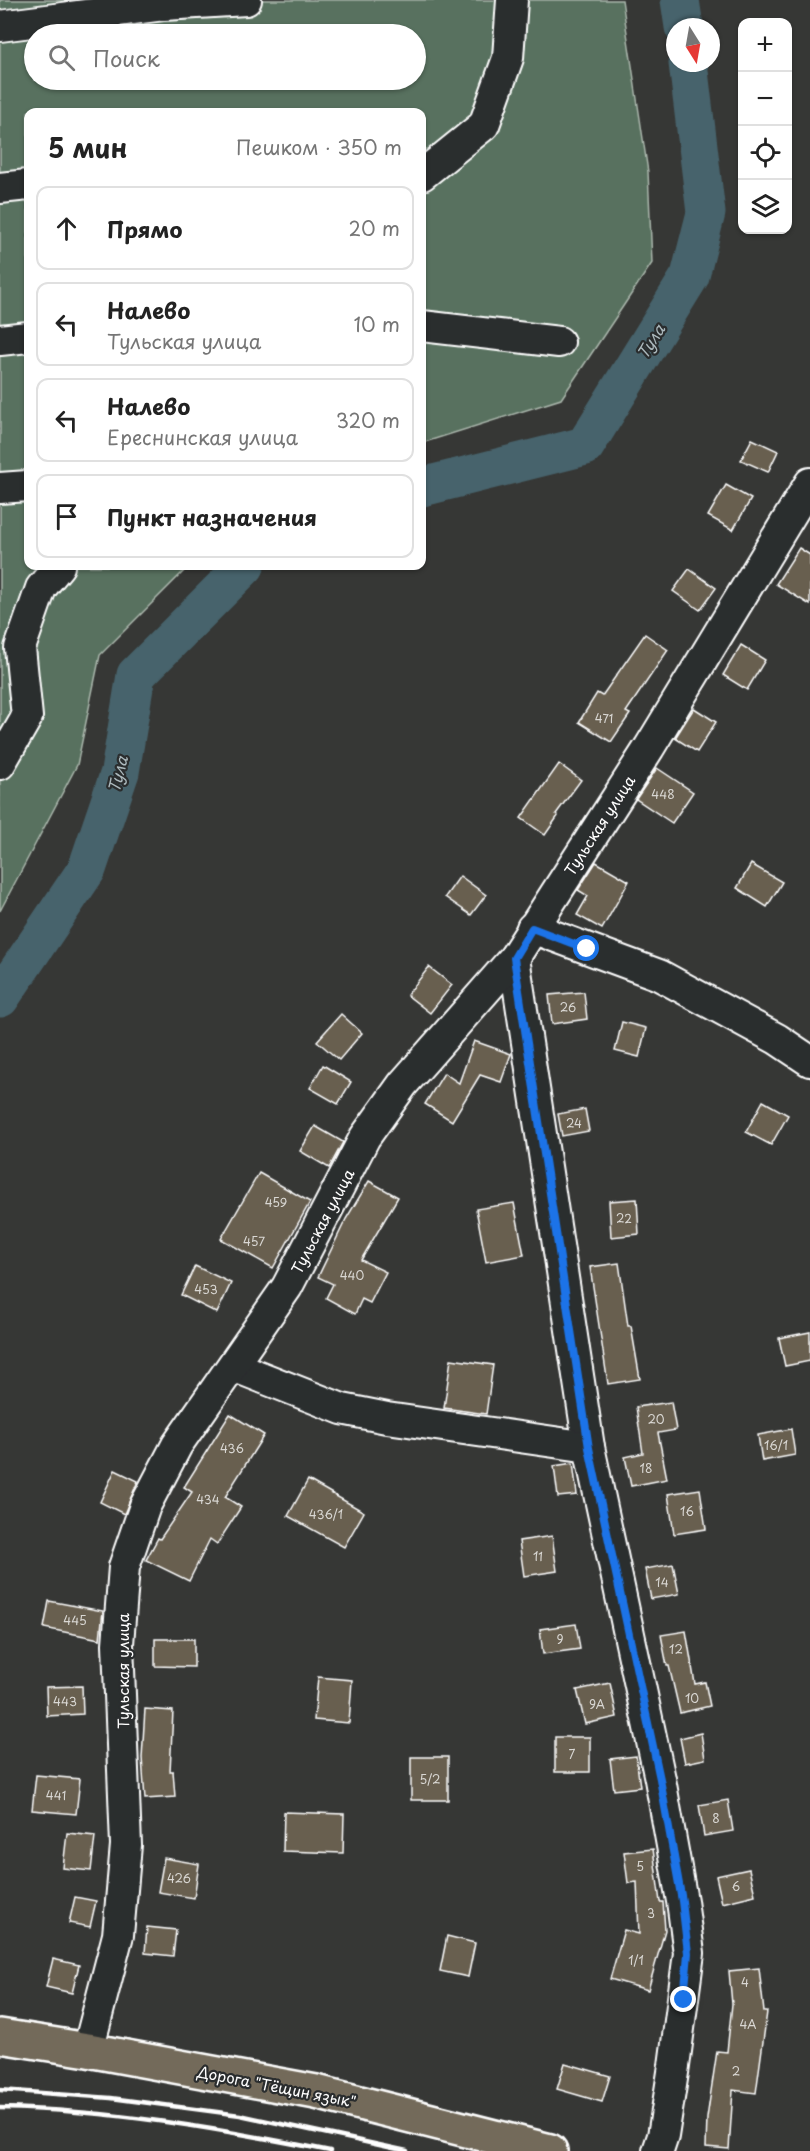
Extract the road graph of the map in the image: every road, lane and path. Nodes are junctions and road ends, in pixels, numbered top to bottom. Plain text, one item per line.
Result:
1 (246, 0) edge
2 (512, 0) edge
3 (0, 26) edge
4 (462, 143) junction
5 (426, 147) edge
6 (426, 172) edge
7 (24, 185) edge
8 (0, 188) edge
9 (426, 326) edge
10 (24, 337) edge
11 (0, 340) edge
12 (559, 342) dead end
13 (810, 483) edge
14 (24, 486) edge
15 (0, 488) edge
16 (56, 570) edge
17 (14, 629) edge
18 (0, 764) edge
19 (532, 928) junction
20 (514, 958) junction
21 (810, 1061) edge
22 (232, 1366) junction
23 (589, 1448) junction
24 (0, 2036) edge
25 (88, 2050) junction
26 (550, 2151) edge
27 (658, 2151) edge

1 - 3 street
2 - 4 street
4 - 5 street
4 - 6 street
7 - 8 street
9 - 12 street
10 - 11 street
13 - 19 street, Тульская улица
14 - 15 street
16 - 17 street
17 - 18 street
19 - 20 street, Тульская улица
19 - 21 street
20 - 22 street, Тульская улица
20 - 23 street
22 - 23 street
22 - 25 street, Тульская улица
23 - 27 street
24 - 25 main road, Дорога "Тёщин язык"
25 - 26 main road, Дорога "Тёщин язык"

